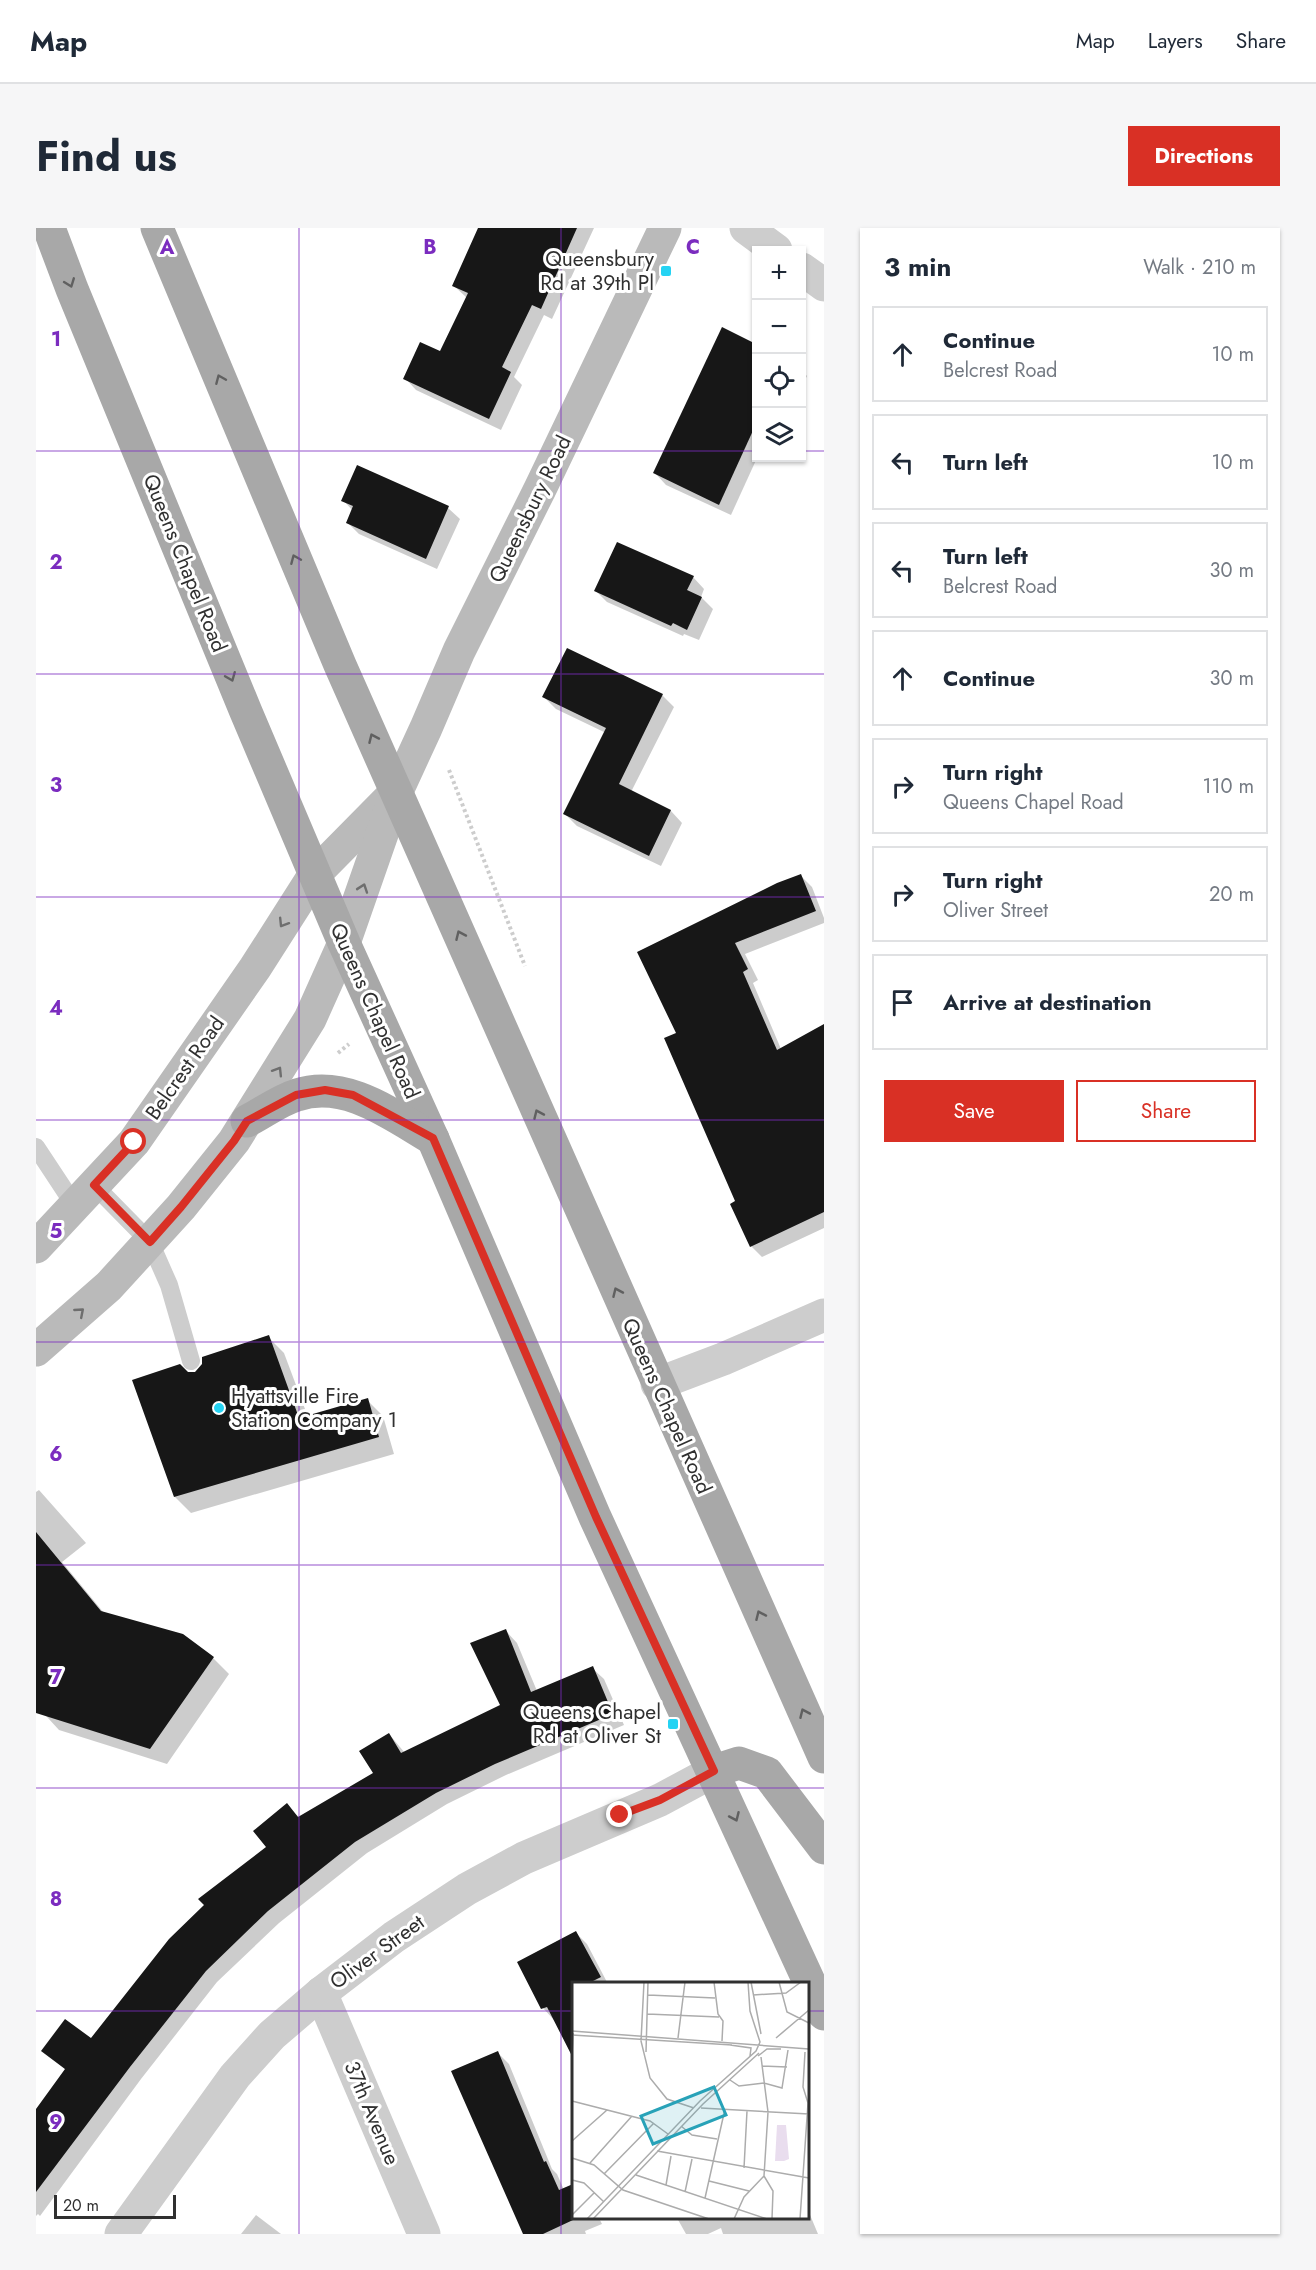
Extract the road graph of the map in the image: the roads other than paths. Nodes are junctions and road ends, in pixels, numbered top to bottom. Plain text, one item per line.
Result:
1 (49, 228) edge
2 (157, 228) edge
3 (665, 228) edge
4 (746, 228) edge
5 (771, 246) edge
6 (806, 272) edge
7 (824, 285) edge
8 (397, 791) junction
9 (315, 874) junction
10 (344, 943) junction
11 (247, 1121) junction
12 (433, 1138) junction
13 (36, 1147) edge
14 (84, 1195) junction
15 (150, 1242) junction
16 (36, 1247) edge
17 (824, 1315) edge
18 (36, 1350) edge
19 (191, 1361) dead end
20 (657, 1384) junction
21 (824, 1757) edge
22 (714, 1771) junction
23 (824, 1848) edge
24 (321, 1993) junction
25 (824, 2014) edge
26 (121, 2234) edge
27 (424, 2234) edge

1 -> 9 main road, Queens Chapel Road
8 -> 2 main road, Queens Chapel Road
3 - 8 main road, Queensbury Road
4 - 5 street
6 - 7 street
8 - 9 main road, Queensbury Road
10 -> 8 main road, Queensbury Road
20 -> 8 main road, Queens Chapel Road
9 - 10 main road, Queens Chapel Road
9 -> 14 main road, Belcrest Road
11 -> 10 main road
10 - 12 main road, Queens Chapel Road
11 - 12 main road
11 - 15 main road
12 - 22 main road, Queens Chapel Road
13 - 14 lane
14 - 15 lane
14 - 16 main road, Belcrest Road
18 -> 15 main road
15 - 19 lane
17 - 20 street
21 -> 20 main road, Queens Chapel Road
22 - 23 main road
22 - 24 street, Oliver Street
22 -> 25 main road, Queens Chapel Road
24 - 26 street, Oliver Street
24 - 27 street, 37th Avenue

